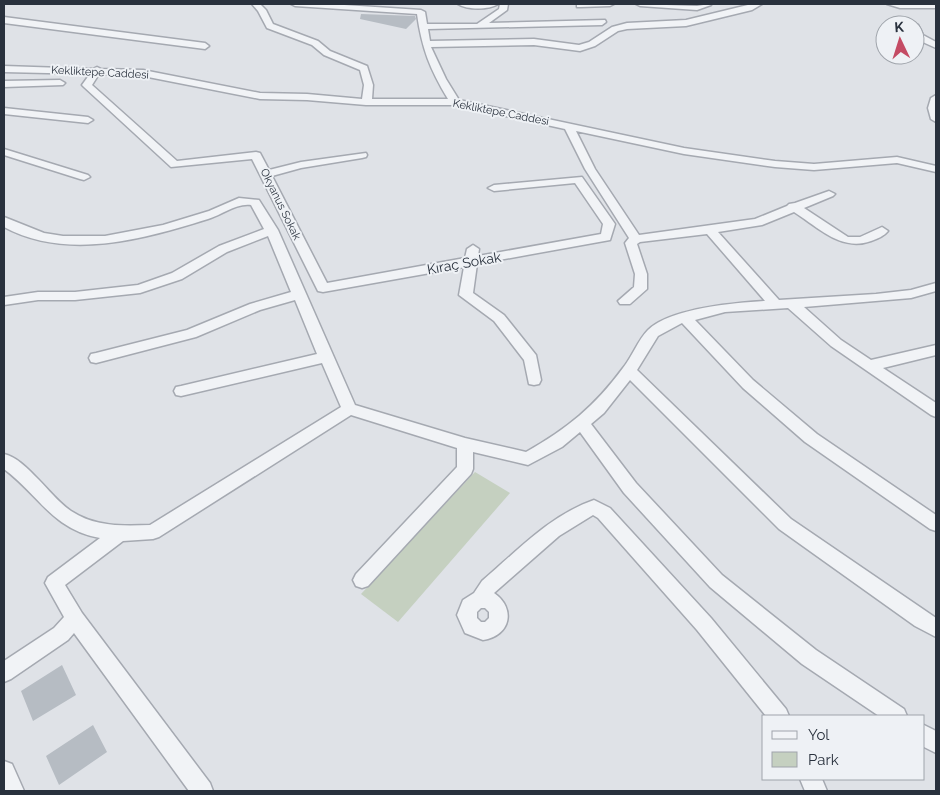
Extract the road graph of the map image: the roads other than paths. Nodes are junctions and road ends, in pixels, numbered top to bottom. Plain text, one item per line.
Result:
1 (256, 4) edge
2 (462, 4) edge
3 (494, 4) edge
4 (504, 4) edge
5 (610, 4) edge
6 (640, 4) edge
7 (758, 4) edge
8 (891, 4) edge
9 (300, 5) edge
10 (705, 5) edge
11 (580, 6) dead end
12 (936, 6) edge
13 (724, 13) junction
14 (4, 20) edge
15 (602, 22) dead end
16 (479, 26) junction
17 (423, 27) junction
18 (925, 40) edge
19 (426, 44) junction
20 (205, 46) dead end
21 (936, 46) edge
22 (4, 69) edge
23 (97, 70) junction
24 (60, 83) dead end
25 (4, 84) edge
26 (936, 98) edge
27 (366, 102) junction
28 (456, 102) junction
29 (4, 111) edge
30 (936, 119) edge
31 (88, 120) dead end
32 (569, 127) junction
33 (4, 152) edge
34 (362, 155) dead end
35 (936, 169) edge
36 (266, 174) junction
37 (84, 177) dead end
38 (494, 188) dead end
39 (829, 194) dead end
40 (794, 206) junction
41 (4, 221) edge
42 (272, 230) junction
43 (710, 230) junction
44 (882, 232) dead end
45 (636, 239) junction
46 (472, 256) junction
47 (936, 287) edge
48 (323, 288) joint
49 (298, 294) junction
50 (4, 301) edge
51 (625, 301) dead end
52 (792, 304) junction
53 (776, 305) junction
54 (685, 318) junction
55 (936, 350) edge
56 (325, 357) junction
57 (96, 358) dead end
58 (868, 366) junction
59 (629, 371) junction
60 (534, 380) dead end
61 (181, 391) dead end
62 (349, 409) junction
63 (936, 411) edge
64 (582, 423) junction
65 (465, 444) junction
66 (4, 460) edge
67 (936, 524) edge
68 (119, 534) junction
69 (362, 580) dead end
70 (480, 599) dead end
71 (75, 619) junction
72 (936, 628) edge
73 (4, 672) edge
74 (778, 715) edge
75 (896, 715) edge
76 (925, 735) edge
77 (936, 743) edge
78 (4, 772) edge
79 (13, 791) edge
80 (202, 791) edge

1 - 27 street
2 - 3 street
4 - 16 street
5 - 11 street
6 - 10 street
7 - 13 street
8 - 12 street
9 - 17 street
10 - 13 street
13 - 19 street
14 - 20 street
15 - 16 street
16 - 17 street
17 - 19 street
18 - 21 street
19 - 28 street
22 - 23 street, Kekliktepe Caddesi
23 - 27 street, Kekliktepe Caddesi
23 - 36 street, Okyanus Sokak
24 - 25 street
26 - 30 street
27 - 28 street, Kekliktepe Caddesi
28 - 32 street, Kekliktepe Caddesi
29 - 31 street
32 - 35 street, Kekliktepe Caddesi
32 - 45 street
33 - 37 street
34 - 36 street
36 - 48 street, Okyanus Sokak
38 - 46 street, Kıraç Sokak
39 - 40 street
40 - 43 street
40 - 44 street
41 - 42 street
42 - 49 street
42 - 50 street
43 - 45 street
43 - 53 street
45 - 51 street
46 - 48 street, Kıraç Sokak
46 - 60 street
47 - 52 street
49 - 56 street
49 - 57 street
52 - 53 street
52 - 58 street
53 - 54 street
54 - 59 street
54 - 67 street
55 - 58 street
56 - 61 street
56 - 62 street
58 - 63 street
59 - 64 street
59 - 72 street
62 - 65 street
62 - 68 street
64 - 65 street
64 - 75 street
65 - 69 street
66 - 68 street
68 - 71 street
70 - 74 street
71 - 73 street
71 - 80 street
76 - 77 street
78 - 79 street

